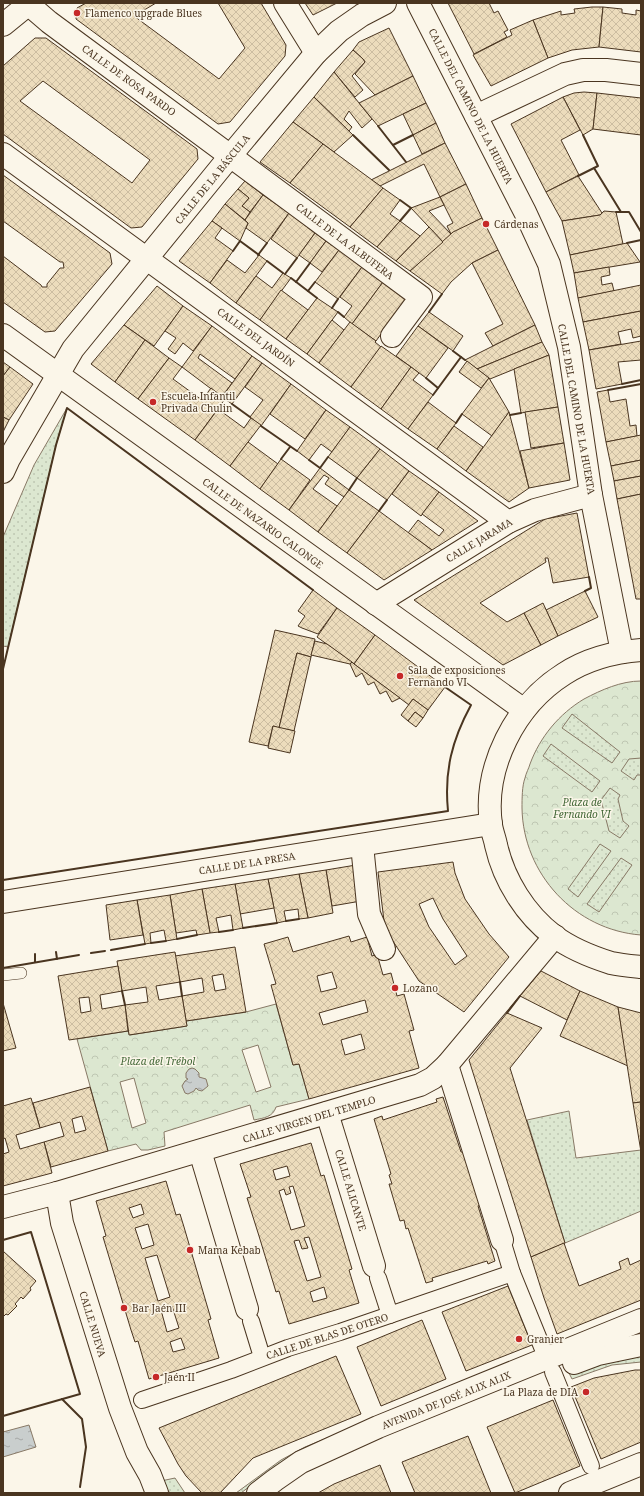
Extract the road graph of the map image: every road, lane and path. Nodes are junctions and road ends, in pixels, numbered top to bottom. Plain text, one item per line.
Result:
1 (285, 3) edge
2 (385, 3) edge
3 (418, 3) edge
4 (29, 4) edge
5 (3, 25) edge
6 (316, 53) junction
7 (641, 74) edge
8 (476, 116) junction
9 (3, 154) edge
10 (231, 155) junction
11 (148, 258) junction
12 (3, 335) edge
13 (392, 336) dead end
14 (58, 374) junction
15 (3, 472) edge
16 (591, 495) junction
17 (508, 522) junction
18 (376, 604) junction
19 (632, 651) edge
20 (524, 710) junction
21 (491, 824) junction
22 (362, 845) junction
23 (3, 902) edge
24 (555, 936) junction
25 (384, 949) dead end
26 (641, 967) edge
27 (21, 973) dead end
28 (3, 975) edge
29 (447, 1065) junction
30 (327, 1113) junction
31 (200, 1151) junction
32 (57, 1193) junction
33 (3, 1207) edge
34 (502, 1240) joint
35 (376, 1272) joint
36 (512, 1273) junction
37 (249, 1315) joint
38 (390, 1315) junction
39 (641, 1320) edge
40 (641, 1344) edge
41 (262, 1357) junction
42 (550, 1365) junction
43 (142, 1400) dead end
44 (137, 1452) junction
45 (641, 1464) edge
46 (591, 1466) dead end
47 (148, 1493) edge
48 (157, 1493) edge
49 (258, 1493) edge
50 (274, 1493) edge
51 (570, 1493) edge

1 - 6 street
2 - 6 street, CALLE DE LA BÁSCULA
3 - 8 street, CALLE DEL CAMINO DE LA HUERTA
4 - 5 street
4 - 10 street, CALLE DE ROSA PARDO
6 - 10 street, CALLE DE LA BÁSCULA
7 - 8 street
8 - 16 street, CALLE DEL CAMINO DE LA HUERTA
9 - 11 street, CALLE DEL JARDÍN
10 - 11 street, CALLE DE LA BÁSCULA
10 - 13 street, CALLE DE LA ALBUFERA
11 - 14 street, CALLE DE LA BÁSCULA
11 - 17 street, CALLE DEL JARDÍN
12 - 14 street, CALLE DE NAZARIO CALONGE
14 - 15 street, CALLE DE LA BÁSCULA
14 - 18 street, CALLE DE NAZARIO CALONGE
16 - 17 street, CALLE JARAMA
16 - 19 street, CALLE DEL CAMINO DE LA HUERTA
17 - 18 street, CALLE JARAMA
18 - 20 street, CALLE DE NAZARIO CALONGE
19 - 20 street
20 - 21 street
21 - 22 street, CALLE DE LA PRESA
21 - 24 street
22 - 23 street, CALLE DE LA PRESA
22 - 25 street
24 - 26 street
24 - 29 street, CALLE VIRGEN DEL TEMPLO
27 - 28 lane
29 - 30 street, CALLE VIRGEN DEL TEMPLO
29 - 34 street
30 - 31 street, CALLE VIRGEN DEL TEMPLO
30 - 35 street, CALLE ALICANTE
31 - 32 street, CALLE VIRGEN DEL TEMPLO
31 - 37 street
32 - 33 street, CALLE VIRGEN DEL TEMPLO
32 - 44 street, CALLE NUEVA
34 - 36 street
35 - 38 street, CALLE ALICANTE
36 - 38 street, CALLE DE BLAS DE OTERO
36 - 42 street
37 - 41 street
38 - 41 street, CALLE DE BLAS DE OTERO
39 - 42 street, AVENIDA DE JOSÉ ALIX ALIX
40 - 42 street, AVENIDA DE JOSÉ ALIX ALIX
41 - 43 street, CALLE DE BLAS DE OTERO
42 - 46 street
42 - 49 street, AVENIDA DE JOSÉ ALIX ALIX
42 - 50 street, AVENIDA DE JOSÉ ALIX ALIX
44 - 47 street, CALLE NUEVA
44 - 48 street, CALLE NUEVA
45 - 51 street

